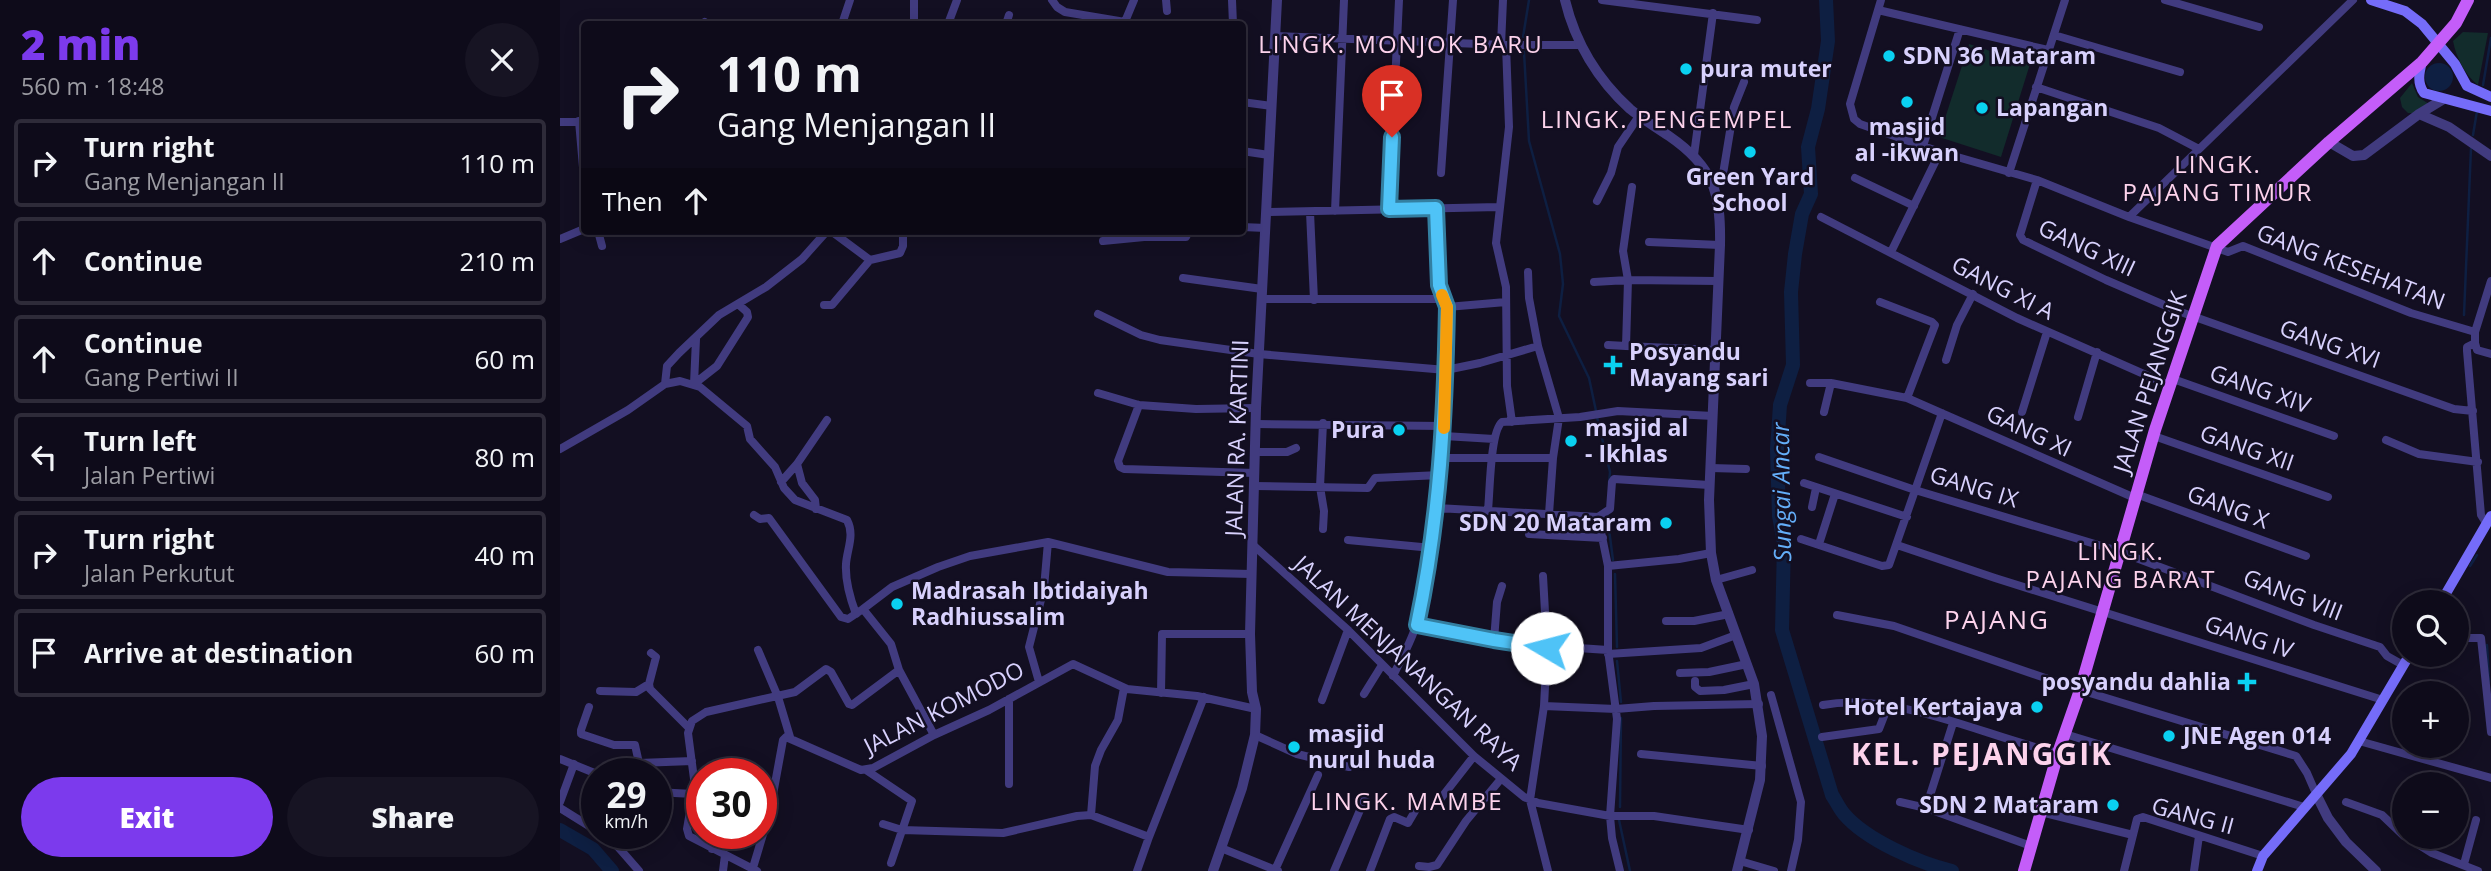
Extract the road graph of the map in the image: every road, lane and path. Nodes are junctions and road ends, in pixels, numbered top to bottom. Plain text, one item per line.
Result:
1 (850, 0) edge
2 (914, 0) edge
3 (957, 0) edge
4 (1052, 0) edge
5 (1133, 0) edge
6 (1166, 0) edge
7 (1232, 0) edge
8 (1277, 0) edge
9 (1344, 0) edge
10 (1399, 0) edge
11 (1454, 0) edge
12 (1503, 0) edge
13 (1565, 0) edge
14 (1602, 0) edge
15 (1881, 0) edge
16 (2065, 0) edge
17 (2165, 0) edge
18 (2353, 0) edge
19 (2371, 0) edge
20 (2469, 0) edge
21 (2176, 2) edge
22 (1878, 10) junction
23 (1167, 12) dead end
24 (1713, 13) junction
25 (1009, 15) dead end
26 (1757, 20) dead end
27 (843, 21) edge
28 (914, 21) edge
29 (949, 21) edge
30 (1007, 21) edge
31 (1113, 21) edge
32 (1125, 21) edge
33 (1233, 21) edge
34 (2259, 27) dead end
35 (1960, 29) junction
36 (2054, 35) junction
37 (1275, 36) junction
38 (1341, 39) junction
39 (1397, 41) junction
40 (1450, 43) junction
41 (2437, 44) junction
42 (1503, 45) junction
43 (1581, 45) junction
44 (2048, 50) junction
45 (2422, 62) junction
46 (2180, 72) dead end
47 (1744, 82) dead end
48 (2036, 87) junction
49 (2491, 97) edge
50 (2442, 100) junction
51 (1246, 103) edge
52 (1272, 106) junction
53 (2491, 111) edge
54 (2419, 114) junction
55 (1639, 116) junction
56 (560, 122) edge
57 (581, 122) edge
58 (2329, 142) junction
59 (1923, 146) junction
60 (2199, 149) junction
61 (1246, 152) edge
62 (1940, 152) junction
63 (1269, 155) junction
64 (1694, 155) junction
65 (2491, 156) edge
66 (1441, 173) dead end
67 (2009, 173) junction
68 (1855, 178) dead end
69 (2037, 180) junction
70 (1632, 187) dead end
71 (1715, 187) junction
72 (1597, 201) dead end
73 (1913, 206) junction
74 (1499, 207) junction
75 (1436, 208) junction
76 (1389, 209) junction
77 (1335, 211) junction
78 (1266, 212) junction
79 (1310, 212) junction
80 (2129, 217) junction
81 (1821, 218) dead end
82 (1246, 227) edge
83 (1265, 228) junction
84 (581, 230) edge
85 (599, 235) edge
86 (825, 235) edge
87 (835, 235) edge
88 (903, 235) edge
89 (1186, 235) edge
90 (560, 239) edge
91 (1103, 240) dead end
92 (1649, 242) dead end
93 (1720, 245) junction
94 (602, 246) dead end
95 (2216, 248) junction
96 (1891, 252) junction
97 (870, 260) junction
98 (1528, 272) dead end
99 (1183, 278) dead end
100 (1628, 279) junction
101 (1718, 281) junction
102 (2491, 281) edge
103 (1594, 282) dead end
104 (1262, 294) junction
105 (1973, 294) junction
106 (1314, 300) junction
107 (1506, 302) junction
108 (1880, 302) dead end
109 (1445, 303) junction
110 (824, 304) dead end
111 (740, 305) junction
112 (1098, 314) dead end
113 (2193, 317) junction
114 (2047, 332) junction
115 (2475, 332) junction
116 (696, 339) junction
117 (2475, 343) junction
118 (1608, 345) dead end
119 (1538, 346) junction
120 (1626, 346) junction
121 (1715, 350) junction
122 (2097, 352) junction
123 (1259, 354) junction
124 (2491, 354) edge
125 (1507, 355) junction
126 (1946, 360) dead end
127 (1446, 370) junction
128 (1810, 383) dead end
129 (1831, 383) junction
130 (2172, 383) junction
131 (665, 384) junction
132 (694, 384) junction
133 (1098, 393) dead end
134 (1907, 398) junction
135 (1139, 405) junction
136 (1256, 408) junction
137 (2470, 411) junction
138 (1824, 412) dead end
139 (2022, 412) dead end
140 (1942, 413) junction
141 (1713, 416) junction
142 (2078, 417) dead end
143 (1559, 418) junction
144 (827, 420) dead end
145 (1512, 422) junction
146 (1323, 423) junction
147 (1256, 424) junction
148 (1444, 426) junction
149 (1444, 436) junction
150 (2154, 436) junction
151 (2334, 436) dead end
152 (1494, 439) junction
153 (2386, 440) dead end
154 (1296, 448) dead end
155 (560, 449) edge
156 (1255, 453) junction
157 (1819, 457) dead end
158 (1442, 458) junction
159 (1493, 458) junction
160 (1553, 458) junction
161 (2475, 462) junction
162 (797, 464) junction
163 (1711, 467) junction
164 (1746, 469) dead end
165 (1255, 473) junction
166 (1440, 475) junction
167 (781, 482) junction
168 (1804, 483) dead end
169 (1709, 485) junction
170 (1254, 486) junction
171 (1320, 487) junction
172 (1816, 488) junction
173 (1916, 490) junction
174 (1835, 494) junction
175 (2135, 496) junction
176 (2328, 497) dead end
177 (1812, 507) dead end
178 (1437, 508) junction
179 (816, 509) junction
180 (1489, 510) junction
181 (1549, 514) junction
182 (1603, 514) junction
183 (754, 515) dead end
184 (1907, 517) junction
185 (2490, 518) edge
186 (1323, 529) dead end
187 (1529, 534) dead end
188 (1603, 538) junction
189 (1801, 539) dead end
190 (1349, 540) dead end
191 (1048, 542) junction
192 (1819, 544) junction
193 (1252, 545) junction
194 (1897, 545) junction
195 (1432, 548) junction
196 (2119, 551) junction
197 (1711, 553) junction
198 (2306, 556) dead end
199 (1608, 566) junction
200 (1752, 570) dead end
201 (1251, 574) junction
202 (1543, 576) dead end
203 (1716, 580) junction
204 (1502, 586) dead end
205 (2448, 590) edge
206 (859, 611) junction
207 (2103, 611) junction
208 (1729, 614) junction
209 (1837, 615) dead end
210 (1666, 621) dead end
211 (1417, 625) junction
212 (1348, 630) junction
213 (1250, 634) junction
214 (1736, 635) junction
215 (2469, 638) edge
216 (2481, 638) junction
217 (2491, 638) edge
218 (1494, 640) junction
219 (1547, 648) junction
220 (758, 650) dead end
221 (1608, 652) junction
222 (651, 653) dead end
223 (2392, 657) edge
224 (1747, 663) junction
225 (1382, 665) junction
226 (2402, 667) edge
227 (899, 670) junction
228 (1680, 673) dead end
229 (1393, 676) junction
230 (1695, 681) dead end
231 (1039, 682) junction
232 (649, 684) junction
233 (1754, 684) junction
234 (1124, 688) junction
235 (2080, 690) junction
236 (600, 691) dead end
237 (1161, 693) junction
238 (1364, 694) dead end
239 (1771, 695) dead end
240 (778, 697) junction
241 (1204, 697) junction
242 (1009, 699) junction
243 (1322, 700) dead end
244 (2383, 700) junction
245 (1759, 704) junction
246 (1823, 705) dead end
247 (1544, 706) junction
248 (1888, 706) junction
249 (589, 707) dead end
250 (1255, 709) junction
251 (1616, 709) junction
252 (1953, 723) junction
253 (688, 727) junction
254 (2491, 732) edge
255 (2065, 734) junction
256 (934, 735) junction
257 (1255, 735) junction
258 (790, 737) junction
259 (1822, 737) dead end
260 (2359, 741) junction
261 (2058, 753) junction
262 (1641, 754) dead end
263 (1474, 757) junction
264 (692, 758) edge
265 (560, 759) edge
266 (686, 761) edge
267 (574, 764) junction
268 (1762, 766) junction
269 (581, 767) edge
270 (1349, 767) dead end
271 (866, 770) junction
272 (1318, 775) dead end
273 (2491, 778) edge
274 (1500, 780) junction
275 (1009, 784) dead end
276 (1366, 796) dead end
277 (2317, 796) junction
278 (1530, 800) junction
279 (560, 802) edge
280 (1438, 802) dead end
281 (1900, 802) dead end
282 (2346, 802) dead end
283 (1418, 806) dead end
284 (2304, 807) junction
285 (560, 808) edge
286 (1926, 808) junction
287 (2041, 812) junction
288 (1091, 815) junction
289 (1610, 816) junction
290 (2476, 820) dead end
291 (581, 821) edge
292 (883, 824) dead end
293 (2392, 824) edge
294 (902, 830) junction
295 (1749, 830) junction
296 (2133, 835) junction
297 (2199, 836) junction
298 (1149, 837) junction
299 (2031, 846) junction
300 (1221, 848) junction
301 (620, 849) edge
302 (712, 849) edge
303 (2426, 849) edge
304 (726, 855) junction
305 (891, 863) dead end
306 (2259, 864) edge
307 (2464, 864) junction
308 (1419, 866) dead end
309 (1739, 866) edge
310 (2025, 868) edge
311 (754, 870) edge
312 (1276, 870) edge
313 (639, 871) edge
314 (723, 871) edge
315 (1137, 871) edge
316 (1213, 871) edge
317 (1334, 871) edge
318 (1370, 871) edge
319 (1548, 871) edge
320 (1620, 871) edge
321 (1774, 871) edge
322 (1791, 871) edge
323 (2124, 871) edge
324 (2194, 871) edge
325 (2376, 871) edge
326 (2478, 871) edge

1 - 27 street
2 - 28 street
3 - 29 street
4 - 31 street
5 - 32 street
6 - 23 street
7 - 33 street
8 - 37 street, JALAN RA. KARTINI
9 - 38 street
10 - 39 street
11 - 40 street
12 - 42 street
13 - 43 street
14 - 24 street
15 - 22 street
16 - 36 street
17 - 21 street
18 - 60 street
19 - 41 main road
20 - 41 main road, JALAN PEJANGGIK
21 - 34 street
22 - 35 street
22 - 59 street, GANG KESEHATAN
24 - 26 street
24 - 64 street
25 - 30 street
35 - 44 street
35 - 59 street
36 - 44 street
36 - 46 street
37 - 38 street
37 - 52 street, JALAN RA. KARTINI
38 - 39 street
38 - 77 street
39 - 40 street
39 - 76 street
40 - 42 street
40 - 66 street
41 - 45 main road, JALAN PEJANGGIK
41 - 49 main road
42 - 43 street
42 - 74 street
43 - 55 street
44 - 48 street
45 - 50 main road
45 - 58 main road, JALAN PEJANGGIK
47 - 71 street
48 - 60 street
48 - 67 street
50 - 53 main road
50 - 54 street
51 - 52 street
52 - 63 street, JALAN RA. KARTINI
54 - 58 street
54 - 65 street
55 - 64 street
55 - 72 street
56 - 57 street
58 - 95 main road, JALAN PEJANGGIK
59 - 62 street, GANG KESEHATAN
60 - 80 street
61 - 63 street
62 - 67 street, GANG KESEHATAN
62 - 73 street
63 - 78 street, JALAN RA. KARTINI
64 - 71 street
67 - 69 street, GANG KESEHATAN
68 - 73 street
69 - 80 street, GANG KESEHATAN
69 - 113 street, GANG XIII
70 - 100 street
71 - 93 street
73 - 96 street
74 - 75 street
74 - 107 street
75 - 76 street
75 - 109 street
76 - 77 street
77 - 79 street
78 - 79 street
78 - 83 street, JALAN RA. KARTINI
79 - 106 street
80 - 95 street, GANG KESEHATAN
81 - 96 street, GANG XI A
82 - 83 street
83 - 104 street, JALAN RA. KARTINI
84 - 90 street
85 - 94 street
86 - 111 street
87 - 97 street
88 - 97 street
89 - 91 street
92 - 93 street
93 - 101 street
95 - 113 main road, JALAN PEJANGGIK
95 - 115 street, GANG KESEHATAN
96 - 105 street, GANG XI A
97 - 110 street
98 - 119 street
99 - 104 street
100 - 101 street
100 - 103 street
100 - 120 street
101 - 121 street
102 - 115 street
104 - 106 street
104 - 123 street, JALAN RA. KARTINI
105 - 114 street, GANG XI A
105 - 126 street
106 - 109 street
107 - 109 street
107 - 125 street
108 - 134 street
109 - 127 street
111 - 116 street
111 - 132 street
112 - 123 street
113 - 130 main road, JALAN PEJANGGIK
113 - 137 street, GANG XVI
114 - 122 street, GANG XI A
114 - 139 street
115 - 117 street
116 - 131 street
116 - 132 street
117 - 124 street
117 - 137 street
118 - 120 street
119 - 125 street
119 - 143 street
120 - 121 street
121 - 141 street
122 - 130 street, GANG XI A
122 - 142 street
123 - 127 street
123 - 136 street, JALAN RA. KARTINI
125 - 127 street
125 - 145 street
127 - 148 street
128 - 129 street, GANG XI
129 - 134 street, GANG XI
129 - 138 street
130 - 150 main road, JALAN PEJANGGIK
130 - 151 street, GANG XIV
131 - 132 street
131 - 155 street
132 - 167 street
133 - 135 street
134 - 140 street, GANG XI
135 - 136 street
135 - 165 street
136 - 147 street, JALAN RA. KARTINI
137 - 161 street
140 - 173 street
140 - 175 street, GANG XI
141 - 143 street
141 - 163 street
143 - 145 street
143 - 160 street
144 - 162 street
145 - 152 street
146 - 147 street
146 - 148 street
146 - 171 street
147 - 156 street, JALAN RA. KARTINI
148 - 149 street
149 - 152 street
149 - 158 street
150 - 175 main road, JALAN PEJANGGIK
150 - 176 street, GANG XII
152 - 159 street
153 - 161 street
154 - 156 street
156 - 165 street, JALAN RA. KARTINI
157 - 173 street, GANG IX
158 - 159 street
158 - 166 street
159 - 160 street
159 - 180 street
160 - 181 street
161 - 185 street
162 - 167 street
162 - 179 street
163 - 164 street
163 - 169 street
165 - 170 street, JALAN RA. KARTINI
166 - 171 street
166 - 178 street
167 - 179 street
168 - 172 street
169 - 182 street
169 - 197 street
170 - 171 street
170 - 193 street, JALAN RA. KARTINI
171 - 186 street
172 - 174 street
172 - 177 street
173 - 184 street
173 - 196 street, GANG IX
174 - 184 street
174 - 192 street
175 - 196 main road, JALAN PEJANGGIK
175 - 198 street, GANG X
178 - 180 street
178 - 195 street
179 - 206 street
180 - 181 street
181 - 182 street
182 - 188 street
183 - 206 street
184 - 194 street
185 - 205 main road
187 - 188 street
188 - 199 street
189 - 192 street
190 - 195 street
191 - 201 street
191 - 206 street
191 - 231 street
192 - 194 street
193 - 201 street, JALAN RA. KARTINI
193 - 212 street, JALAN MENJANANGAN RAYA
194 - 207 street, GANG IV
195 - 211 street
196 - 207 main road, JALAN PEJANGGIK
196 - 223 street, GANG VIII
197 - 199 street
197 - 203 street
199 - 221 street
200 - 203 street
201 - 213 street, JALAN RA. KARTINI
202 - 219 street
203 - 208 street
204 - 218 street
206 - 227 street
207 - 235 main road, JALAN PEJANGGIK
207 - 244 street, GANG IV
208 - 210 street
208 - 214 street
209 - 235 street
211 - 218 street
211 - 229 street
212 - 225 street, JALAN MENJANANGAN RAYA
212 - 243 street
213 - 237 street
213 - 250 street, JALAN RA. KARTINI
214 - 221 street
214 - 224 street
215 - 216 street
216 - 217 street
216 - 254 street
218 - 219 street
219 - 221 street
219 - 247 street
220 - 240 street
221 - 251 street
222 - 232 street
224 - 228 street
224 - 233 street
225 - 229 street, JALAN MENJANANGAN RAYA
225 - 238 street
226 - 244 main road
227 - 240 street
227 - 256 street
229 - 263 street, JALAN MENJANANGAN RAYA
230 - 233 street
231 - 234 street, JALAN KOMODO
231 - 242 street, JALAN KOMODO
232 - 236 street
232 - 253 street
233 - 245 street
234 - 237 street, JALAN KOMODO
234 - 288 street
235 - 255 main road, JALAN PEJANGGIK
235 - 277 street
237 - 241 street, JALAN KOMODO
239 - 322 street
240 - 253 street
240 - 258 street
241 - 250 street, JALAN KOMODO
241 - 298 street
242 - 256 street, JALAN KOMODO
242 - 275 street
244 - 260 main road
245 - 251 street
245 - 268 street
246 - 248 street
247 - 251 street
247 - 278 street
248 - 252 street
248 - 259 street
249 - 266 street
250 - 257 street, JALAN RA. KARTINI
251 - 289 street
252 - 261 street
252 - 286 street
253 - 264 street
255 - 261 main road, JALAN PEJANGGIK
255 - 284 street
256 - 271 street, JALAN KOMODO
257 - 270 street
257 - 300 street, JALAN RA. KARTINI
258 - 271 street, JALAN KOMODO
258 - 311 street
260 - 273 street
260 - 277 main road
261 - 287 main road, JALAN PEJANGGIK
262 - 268 street
263 - 274 street, JALAN MENJANANGAN RAYA
263 - 280 street
265 - 267 street
267 - 269 street
267 - 279 street
268 - 295 street
271 - 294 street
272 - 312 street
274 - 278 street, JALAN MENJANANGAN RAYA
274 - 308 street
276 - 317 street
277 - 284 main road
277 - 325 street
278 - 289 street, JALAN MENJANANGAN RAYA
278 - 319 street
281 - 286 street
282 - 293 street
283 - 318 street
284 - 306 main road
285 - 291 street
286 - 299 street
287 - 296 street, GANG II
287 - 299 main road, JALAN PEJANGGIK
288 - 294 street
288 - 298 street
289 - 295 street, JALAN MENJANANGAN RAYA
289 - 320 street
290 - 307 street
292 - 294 street
294 - 305 street
295 - 309 street
296 - 297 street, GANG II
296 - 323 street
297 - 306 street, GANG II
297 - 324 street
298 - 315 street
299 - 310 main road, JALAN PEJANGGIK
300 - 312 street
300 - 316 street, JALAN RA. KARTINI
301 - 313 street
302 - 304 street
303 - 307 street
304 - 311 street
304 - 314 street
307 - 326 street
309 - 321 street

